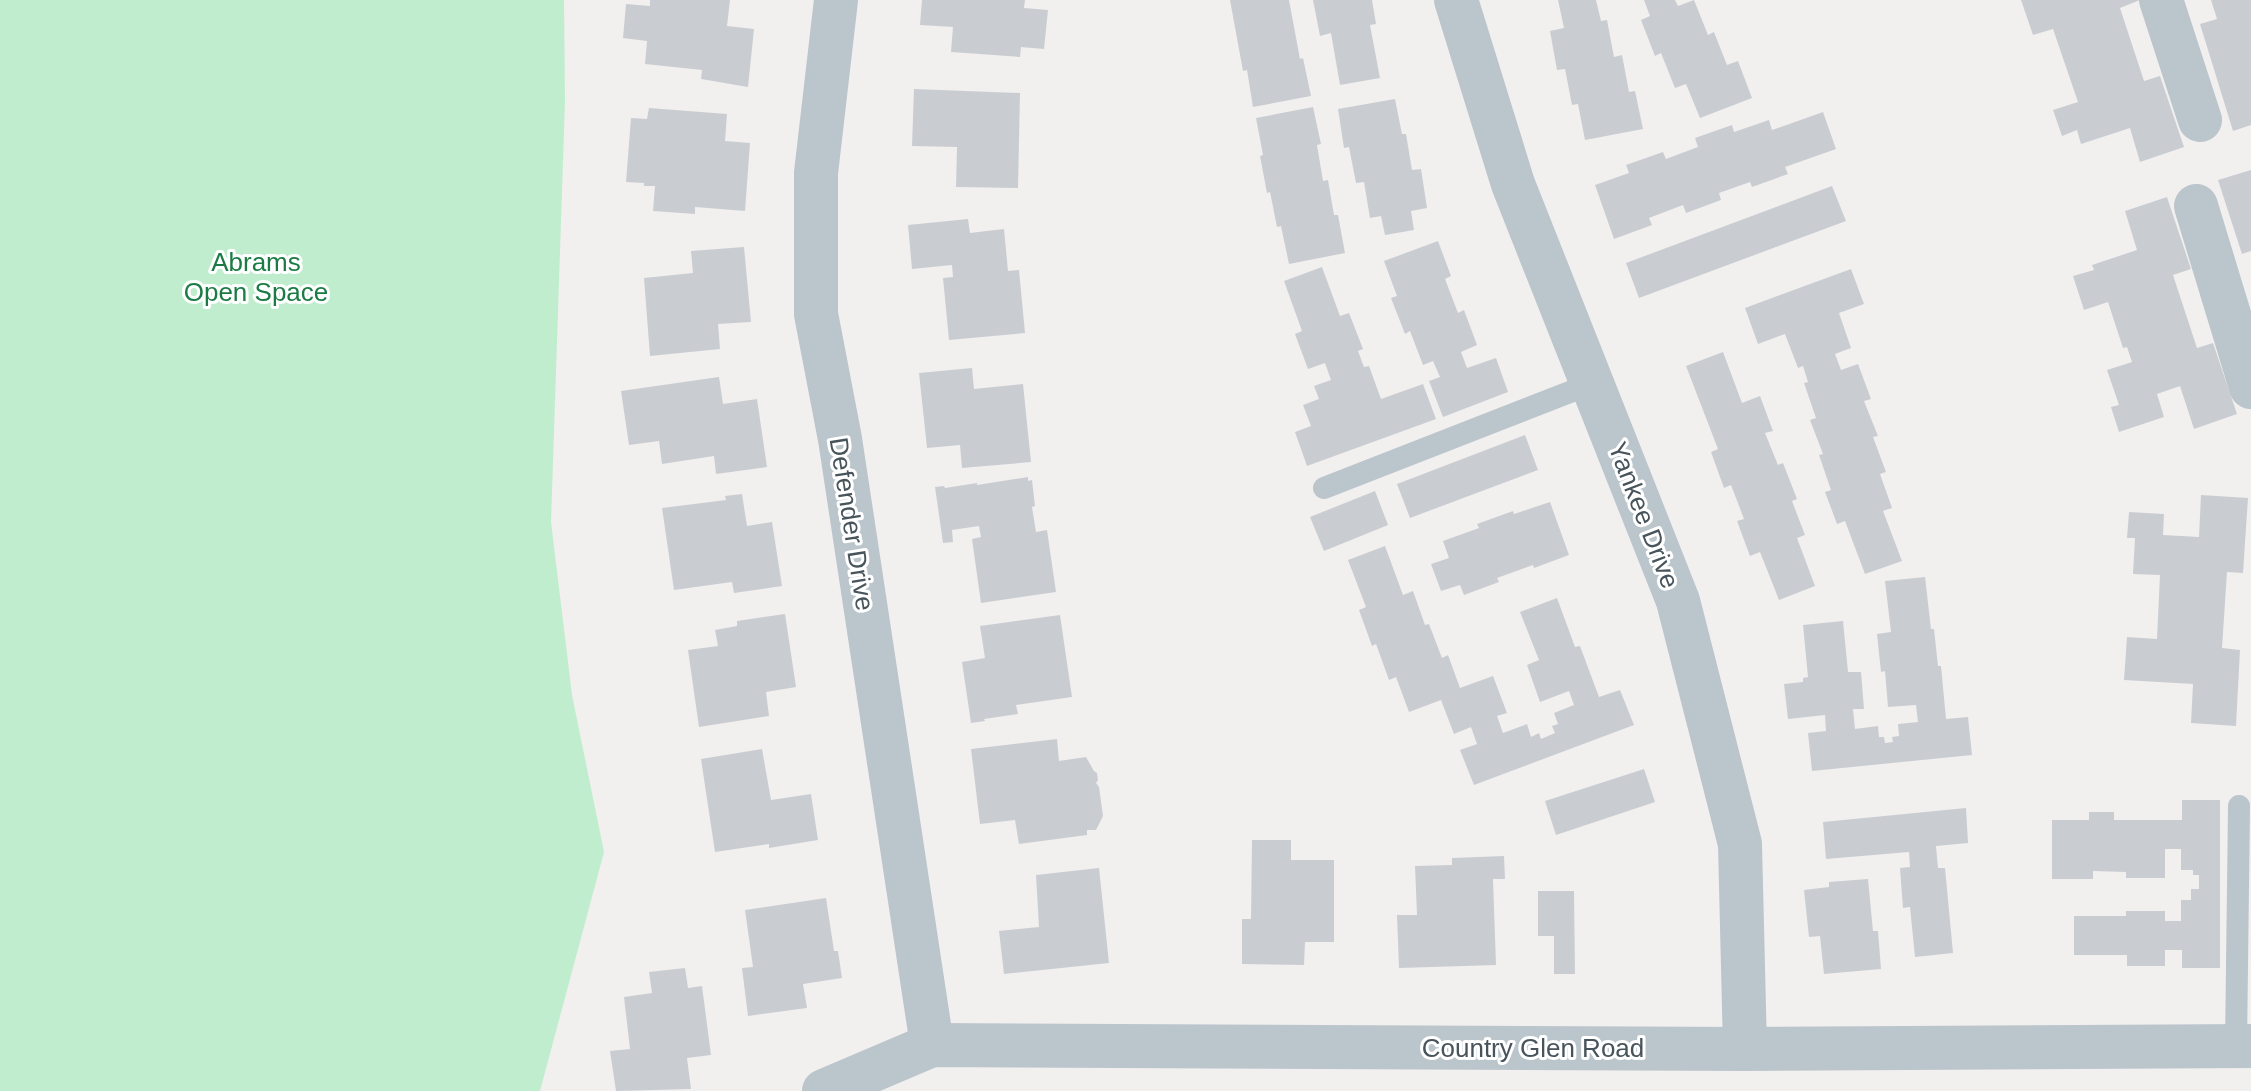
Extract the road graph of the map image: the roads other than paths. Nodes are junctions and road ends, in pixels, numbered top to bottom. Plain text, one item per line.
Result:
1 (836, 0) edge
2 (1456, 0) edge
3 (2161, 0) edge
4 (2200, 120) dead end
5 (2196, 206) dead end
6 (1593, 383) junction
7 (2251, 387) edge
8 (1324, 488) dead end
9 (2239, 806) dead end
10 (932, 1045) junction
11 (2243, 1047) edge
12 (1745, 1049) junction
13 (824, 1091) edge

1 - 10 street, Defender Drive
2 - 6 street, Yankee Drive
3 - 4 street
5 - 7 street
6 - 8 lane
6 - 12 street, Yankee Drive
9 - 11 lane
10 - 12 street, Country Glen Road
10 - 13 street, Country Glen Road
11 - 12 street, Country Glen Road

